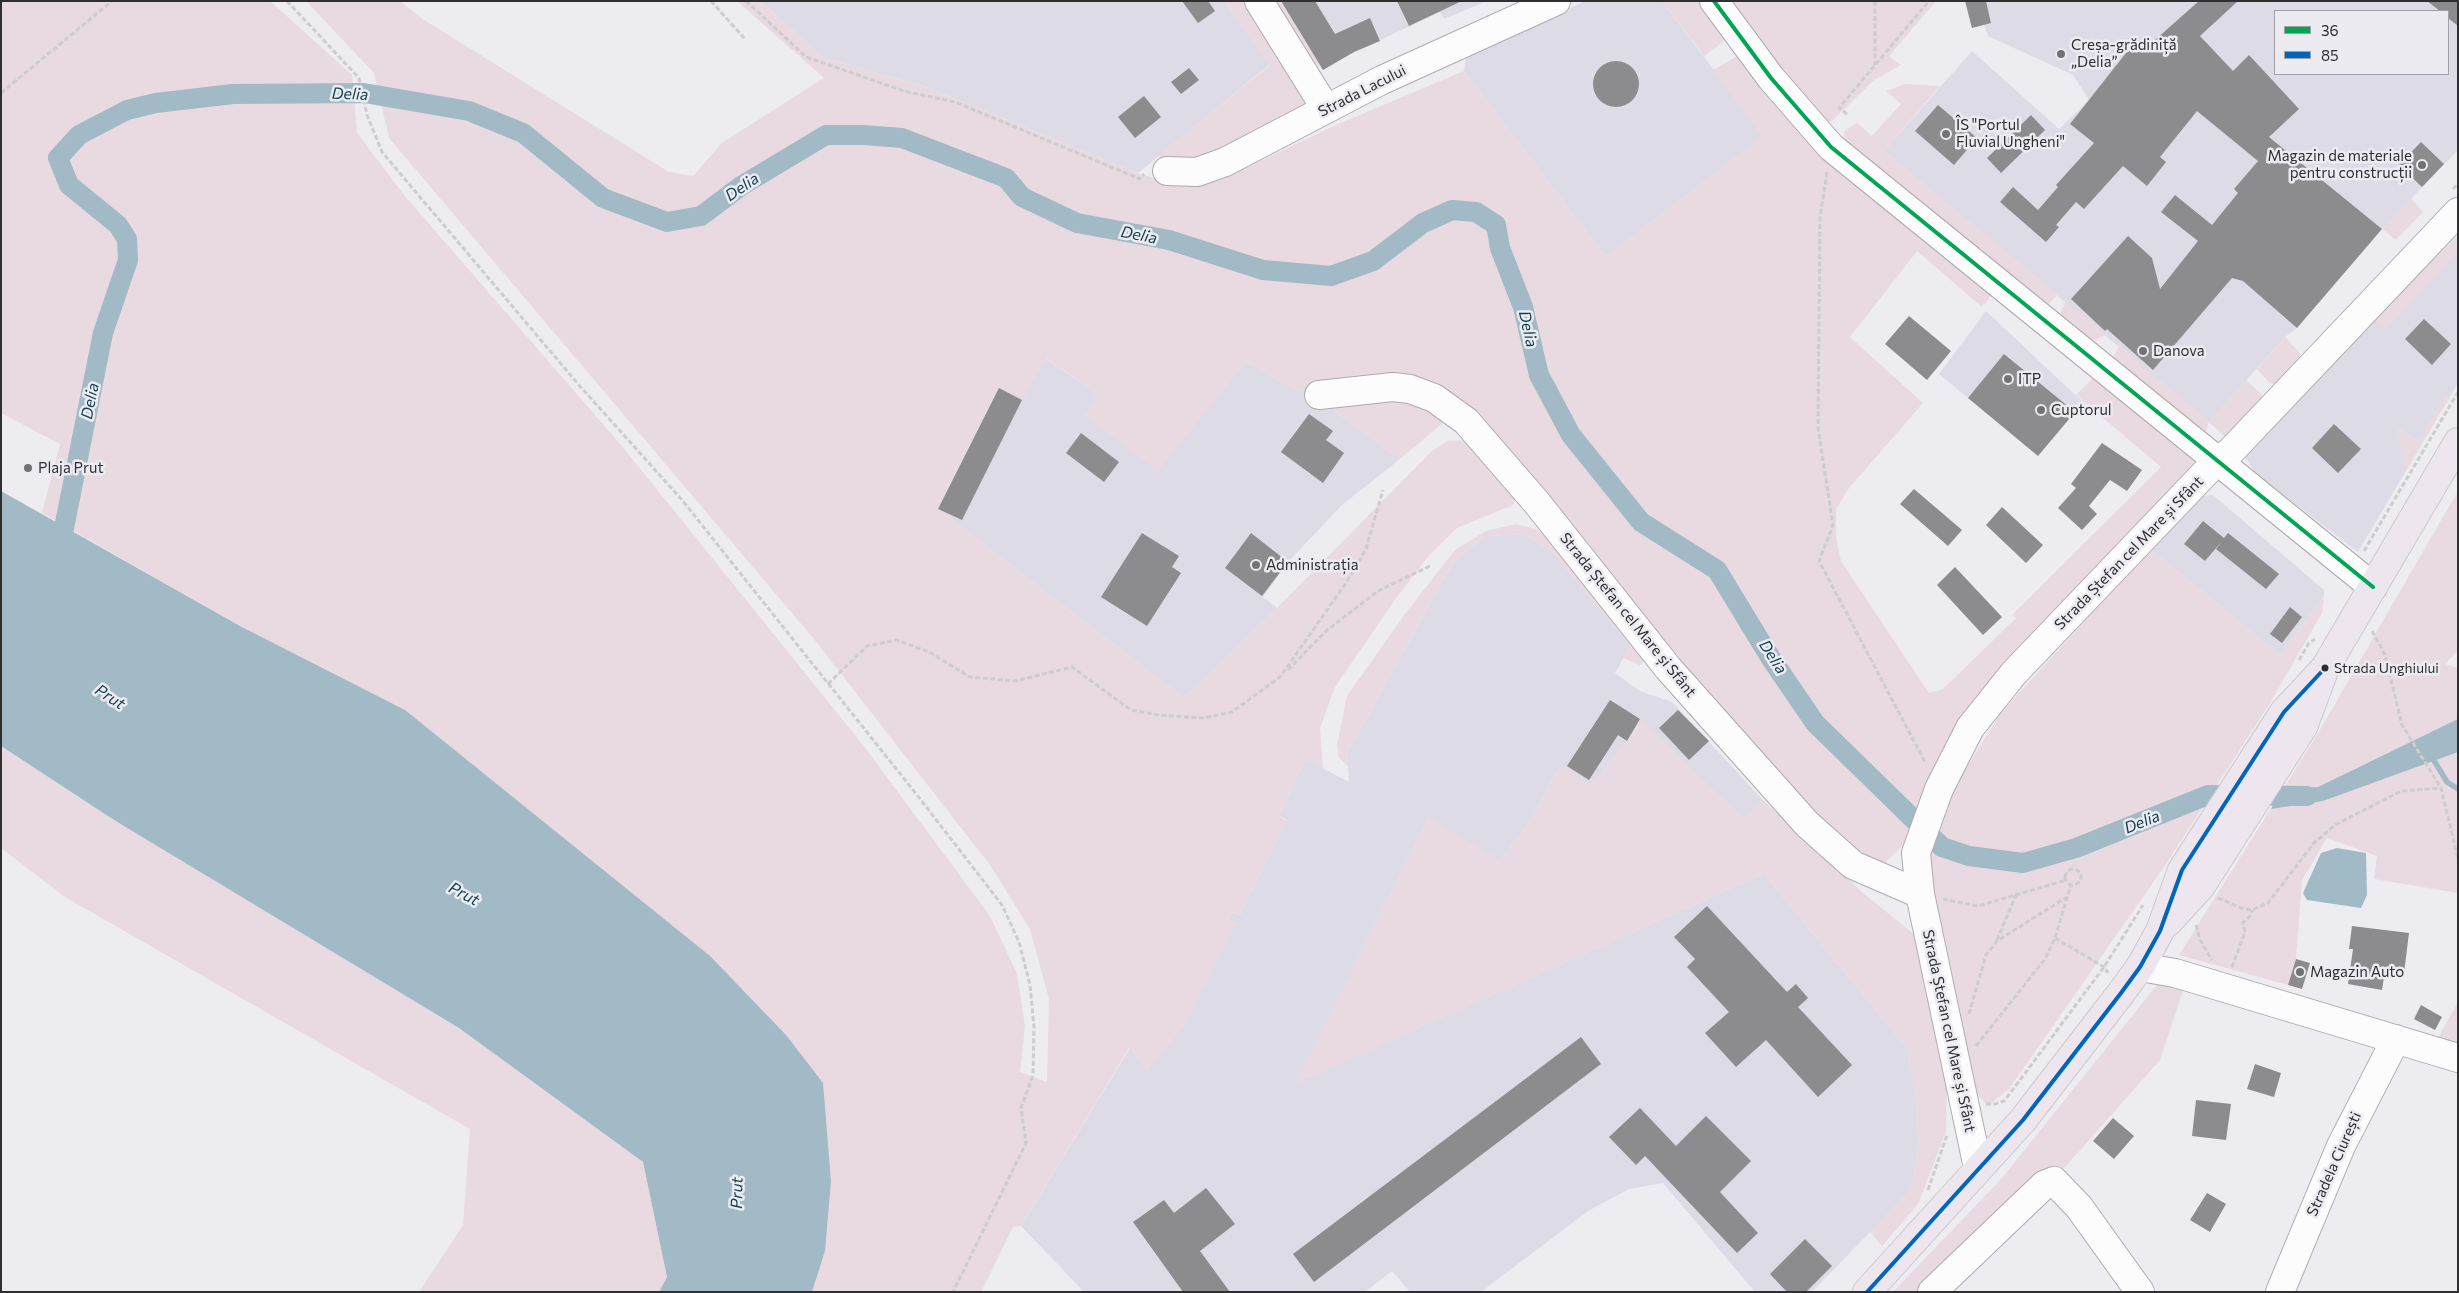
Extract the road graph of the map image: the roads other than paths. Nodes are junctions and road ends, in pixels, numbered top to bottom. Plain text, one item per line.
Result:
1 (1258, 1) edge
2 (1556, 1) edge
3 (1714, 1) edge
4 (1326, 109) junction
5 (1158, 170) road end
6 (2458, 212) edge
7 (1319, 395) dead end
8 (2458, 442) edge
9 (2218, 462) junction
10 (2366, 598) junction
11 (1920, 894) junction
12 (2140, 967) junction
13 (2396, 1039) junction
14 (2458, 1058) edge
15 (1978, 1168) junction
16 (1867, 1292) edge
17 (1932, 1292) edge
18 (2140, 1292) edge
19 (2280, 1292) edge

1 - 4 street
2 - 4 street, Strada Lacului
3 - 9 street
4 - 5 street, Strada Lacului
6 - 9 street, Strada Ștefan cel Mare și Sfânt
7 - 11 street, Strada Ștefan cel Mare și Sfânt
8 - 10 main road
9 - 10 street
9 - 11 street, Strada Ștefan cel Mare și Sfânt
10 - 12 main road
11 - 15 street, Strada Ștefan cel Mare și Sfânt
12 - 13 street
12 - 15 main road
13 - 14 street
13 - 19 street, Stradela Ciurești
15 - 16 main road
17 - 18 street

